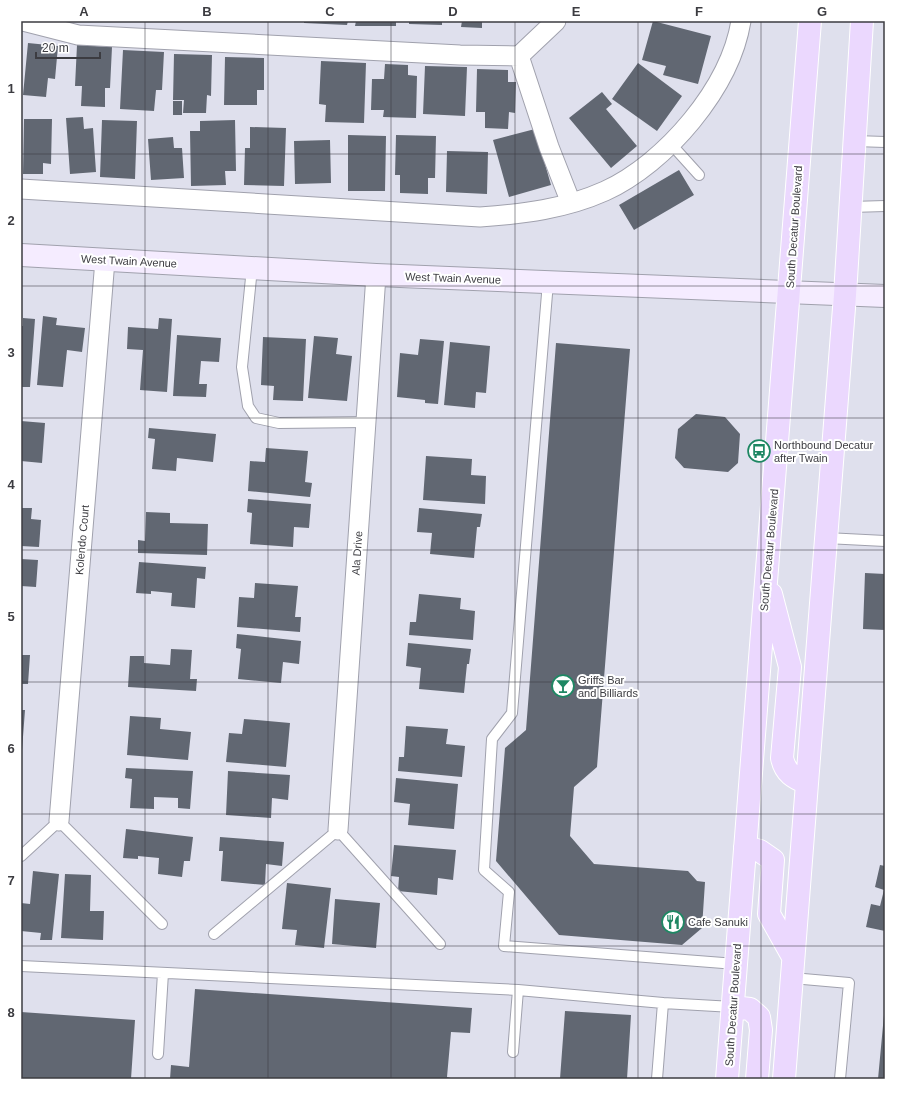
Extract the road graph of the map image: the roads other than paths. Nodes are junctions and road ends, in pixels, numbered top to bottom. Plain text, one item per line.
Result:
1 (23, 21) edge
2 (556, 21) edge
3 (742, 21) edge
4 (810, 21) edge
5 (862, 21) edge
6 (519, 56) junction
7 (854, 141) junction
8 (885, 142) edge
9 (671, 144) junction
10 (699, 174) dead end
11 (21, 189) edge
12 (571, 203) junction
13 (885, 206) edge
14 (850, 207) junction
15 (21, 255) edge
16 (105, 260) junction
17 (252, 268) junction
18 (376, 275) junction
19 (548, 282) junction
20 (790, 293) junction
21 (845, 295) junction
22 (885, 296) edge
23 (366, 422) junction
24 (826, 538) junction
25 (885, 542) edge
26 (767, 580) junction
27 (807, 783) junction
28 (59, 821) junction
29 (338, 830) junction
30 (745, 847) junction
31 (21, 856) edge
32 (162, 924) dead end
33 (214, 934) dead end
34 (440, 944) dead end
35 (794, 957) junction
36 (736, 964) junction
37 (21, 966) edge
38 (163, 973) junction
39 (792, 978) junction
40 (518, 990) junction
41 (663, 1003) junction
42 (733, 1007) junction
43 (513, 1052) dead end
44 (158, 1054) dead end
45 (657, 1079) edge
46 (727, 1079) edge
47 (757, 1079) edge
48 (784, 1079) edge
49 (840, 1079) edge

1 - 6 street
2 - 6 street
3 - 9 street
4 - 20 main road, South Decatur Boulevard
5 - 7 main road
6 - 12 street
7 - 8 lane
7 - 14 main road
9 - 10 lane
9 - 12 street
11 - 12 street
13 - 14 lane
14 - 21 main road
15 - 16 main road, West Twain Avenue
16 - 17 main road, West Twain Avenue
16 - 28 street, Kolendo Court
17 - 18 main road, West Twain Avenue
17 - 23 lane
18 - 19 main road, West Twain Avenue
18 - 23 street, Ala Drive
19 - 20 main road, West Twain Avenue
19 - 36 lane
20 - 21 main road, West Twain Avenue
20 - 26 main road, South Decatur Boulevard
21 - 22 main road, West Twain Avenue
21 - 24 main road
23 - 29 street, Ala Drive
24 - 25 lane
24 - 27 main road
26 - 27 main road
26 - 30 main road, South Decatur Boulevard
27 - 35 main road
28 - 31 lane
28 - 32 lane
29 - 33 lane
29 - 34 lane
30 - 35 main road
30 - 36 main road, South Decatur Boulevard
35 - 39 main road
36 - 42 main road, South Decatur Boulevard
37 - 38 lane
38 - 40 lane
38 - 44 lane
39 - 48 main road
39 - 49 lane
40 - 41 lane
40 - 43 lane
41 - 42 lane
41 - 45 lane
42 - 46 main road, South Decatur Boulevard
42 - 47 main road

